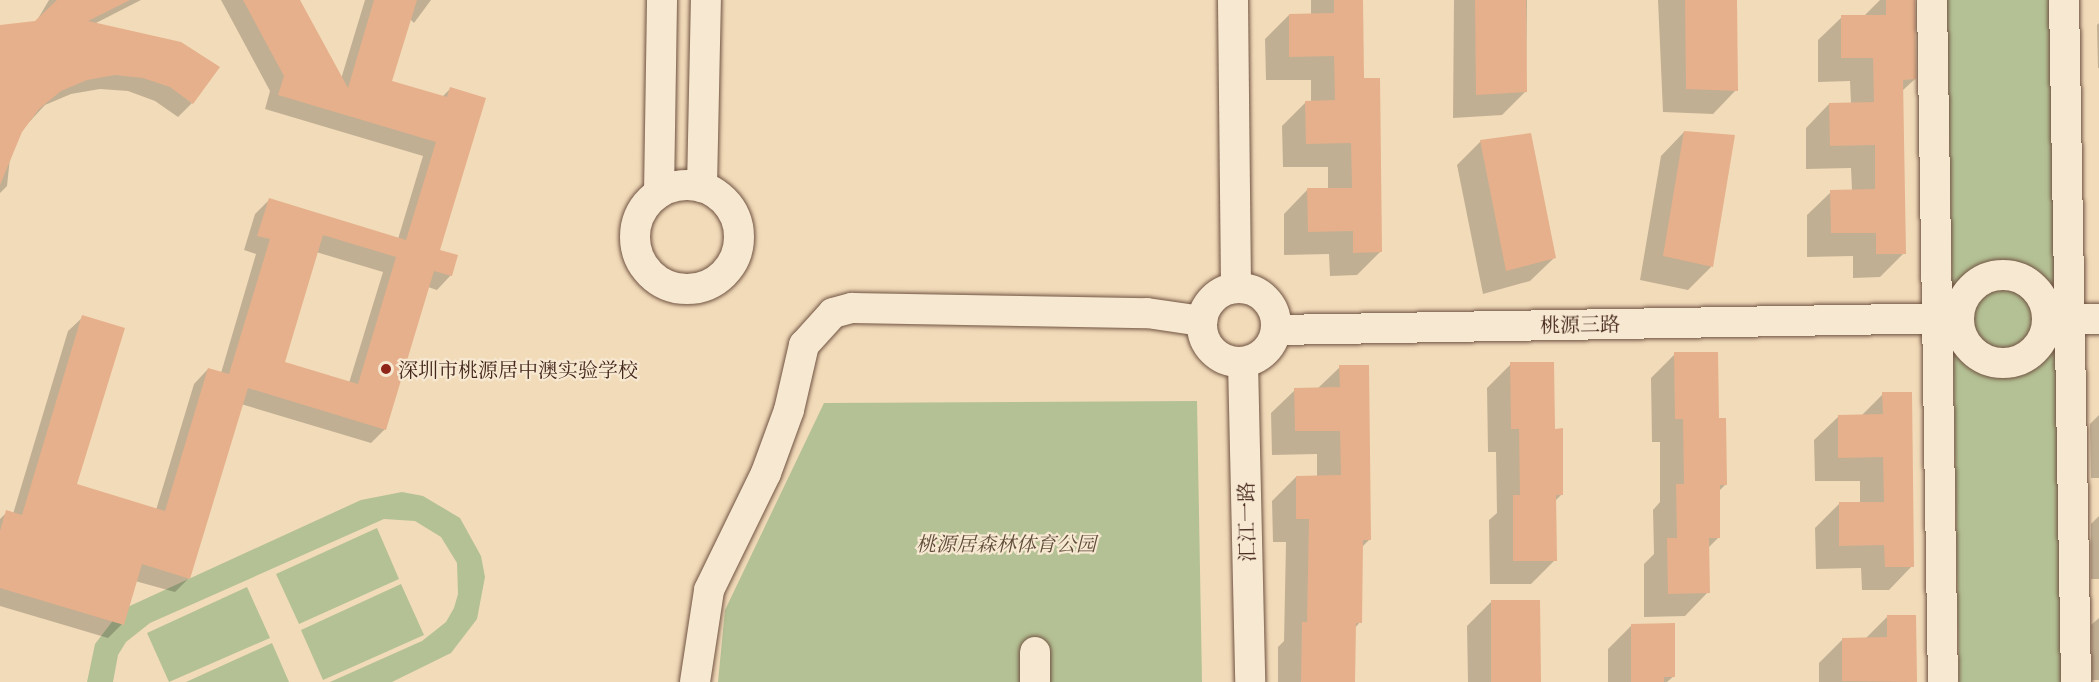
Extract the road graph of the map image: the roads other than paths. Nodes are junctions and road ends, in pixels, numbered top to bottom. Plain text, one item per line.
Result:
1 (662, 0) edge
2 (706, 0) edge
3 (1233, 0) edge
4 (1932, 0) edge
5 (2064, 0) edge
6 (702, 187) junction
7 (659, 193) junction
8 (1236, 287) junction
9 (1948, 318) junction
10 (2072, 319) edge
11 (1202, 321) junction
12 (1276, 330) junction
13 (1243, 362) junction
14 (1035, 652) dead end
15 (695, 682) edge
16 (1035, 682) edge
17 (1250, 682) edge
18 (1944, 682) edge
19 (2076, 682) edge

1 - 7 street
2 - 6 street
3 - 8 street
4 - 9 street
5 - 10 street
6 - 7 street
6 - 7 street
8 - 11 street
8 - 12 street
9 - 10 street
9 - 10 street
9 - 12 street, 桃源三路
9 - 18 street
10 - 19 street
11 - 13 street
11 - 15 street
12 - 13 street
13 - 17 street, 汇江一路
14 - 16 street

